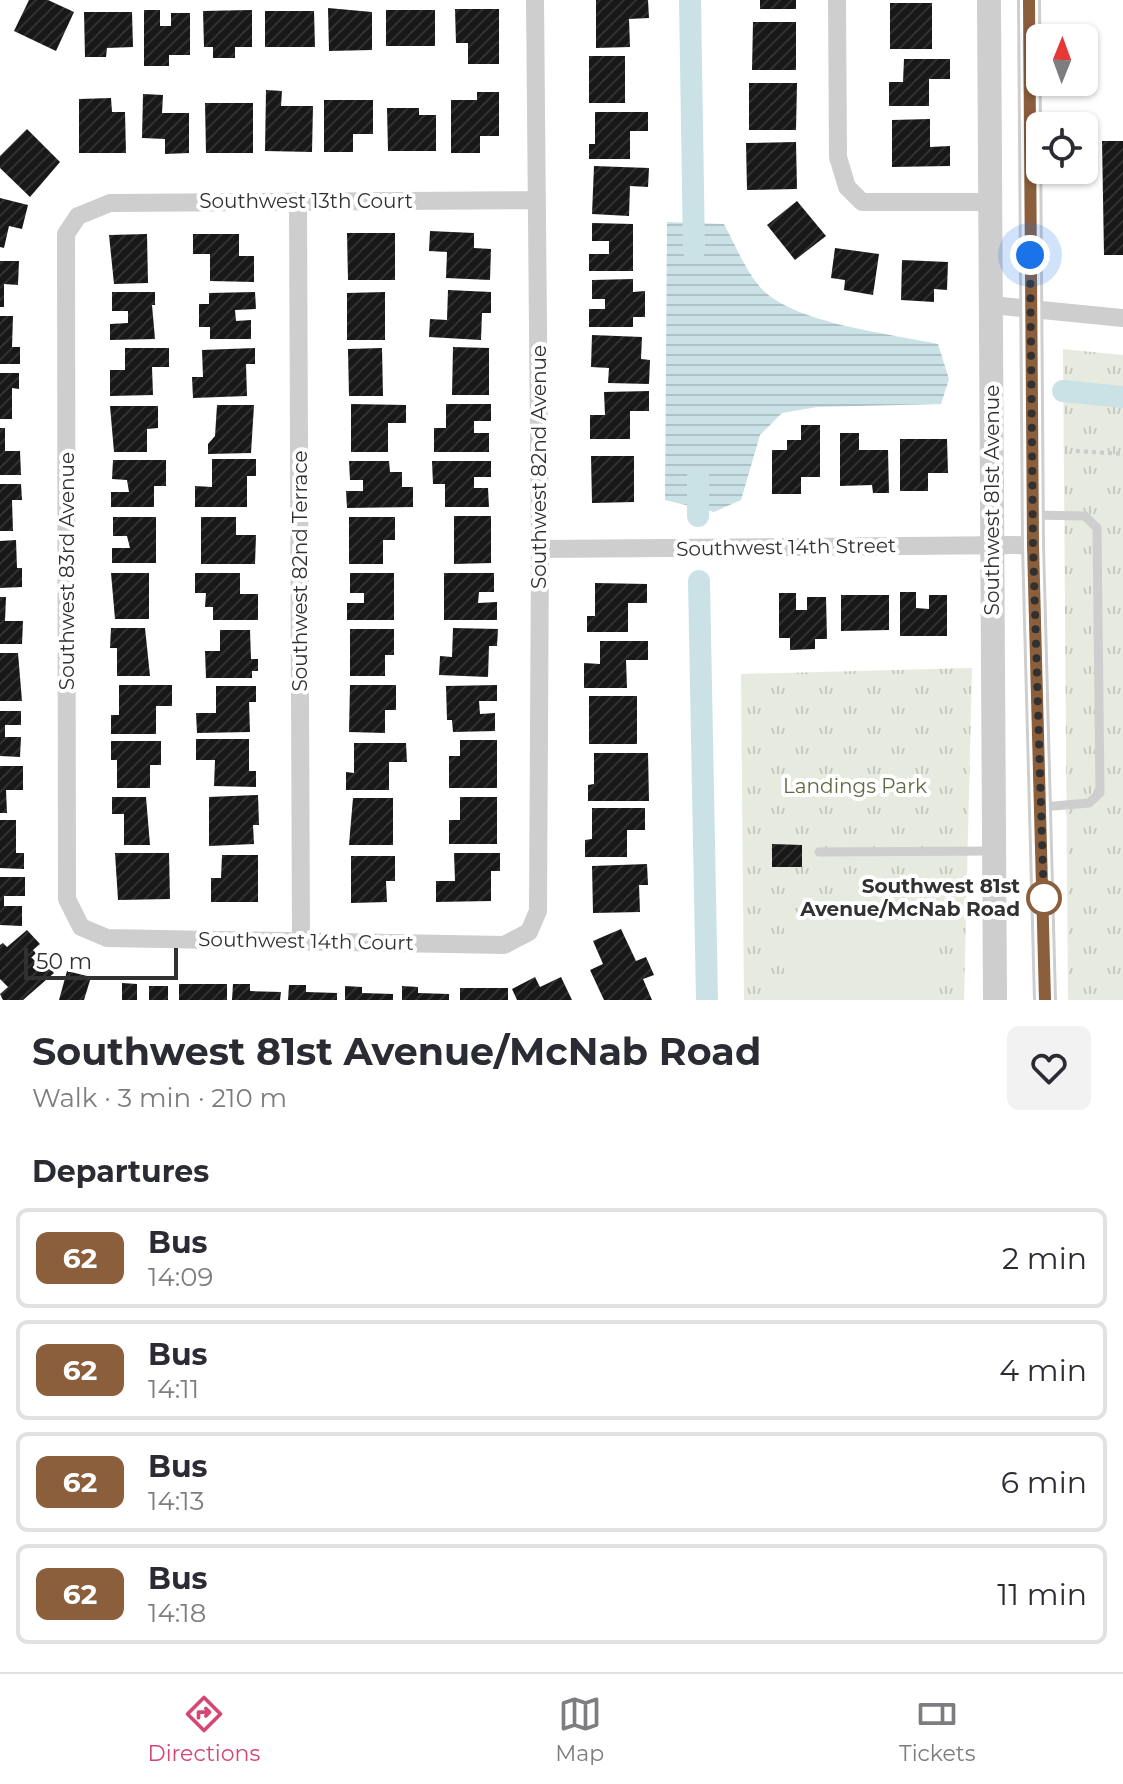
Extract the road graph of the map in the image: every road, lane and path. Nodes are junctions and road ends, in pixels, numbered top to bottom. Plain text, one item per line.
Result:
1 (535, 0) edge
2 (837, 0) edge
3 (989, 0) edge
4 (1029, 0) edge
5 (536, 200) junction
6 (298, 201) junction
7 (990, 202) junction
8 (78, 216) joint
9 (991, 305) junction
10 (1030, 308) junction
11 (1123, 318) edge
12 (1076, 451) dead end
13 (1123, 454) edge
14 (1033, 515) junction
15 (992, 545) junction
16 (1033, 545) junction
17 (540, 549) junction
18 (1042, 807) junction
19 (994, 851) junction
20 (819, 852) dead end
21 (81, 927) joint
22 (529, 932) joint
23 (301, 941) junction
24 (995, 1000) edge
25 (1045, 1000) edge

1 - 5 street, Southwest 82nd Avenue
2 - 7 street
3 - 7 street, Southwest 81st Avenue
4 - 10 street, Southwest 81st Avenue
5 - 6 street, Southwest 13th Court
5 - 17 street, Southwest 82nd Avenue
6 - 8 street, Southwest 13th Court
6 - 23 street, Southwest 82nd Terrace
7 - 9 street, Southwest 81st Avenue
8 - 21 street, Southwest 83rd Avenue
9 - 10 street
9 - 15 street, Southwest 81st Avenue
10 - 11 street
10 - 14 street, Southwest 81st Avenue
12 - 13 path
14 - 16 street, Southwest 81st Avenue
14 - 18 lane
15 - 16 street, Southwest 14th Street
15 - 17 street, Southwest 14th Street
15 - 19 street, Southwest 81st Avenue
16 - 18 street, Southwest 81st Avenue
17 - 22 street, Southwest 82nd Avenue
18 - 25 street, Southwest 81st Avenue
19 - 20 lane
19 - 24 street, Southwest 81st Avenue
21 - 23 street, Southwest 14th Court
22 - 23 street, Southwest 14th Court

